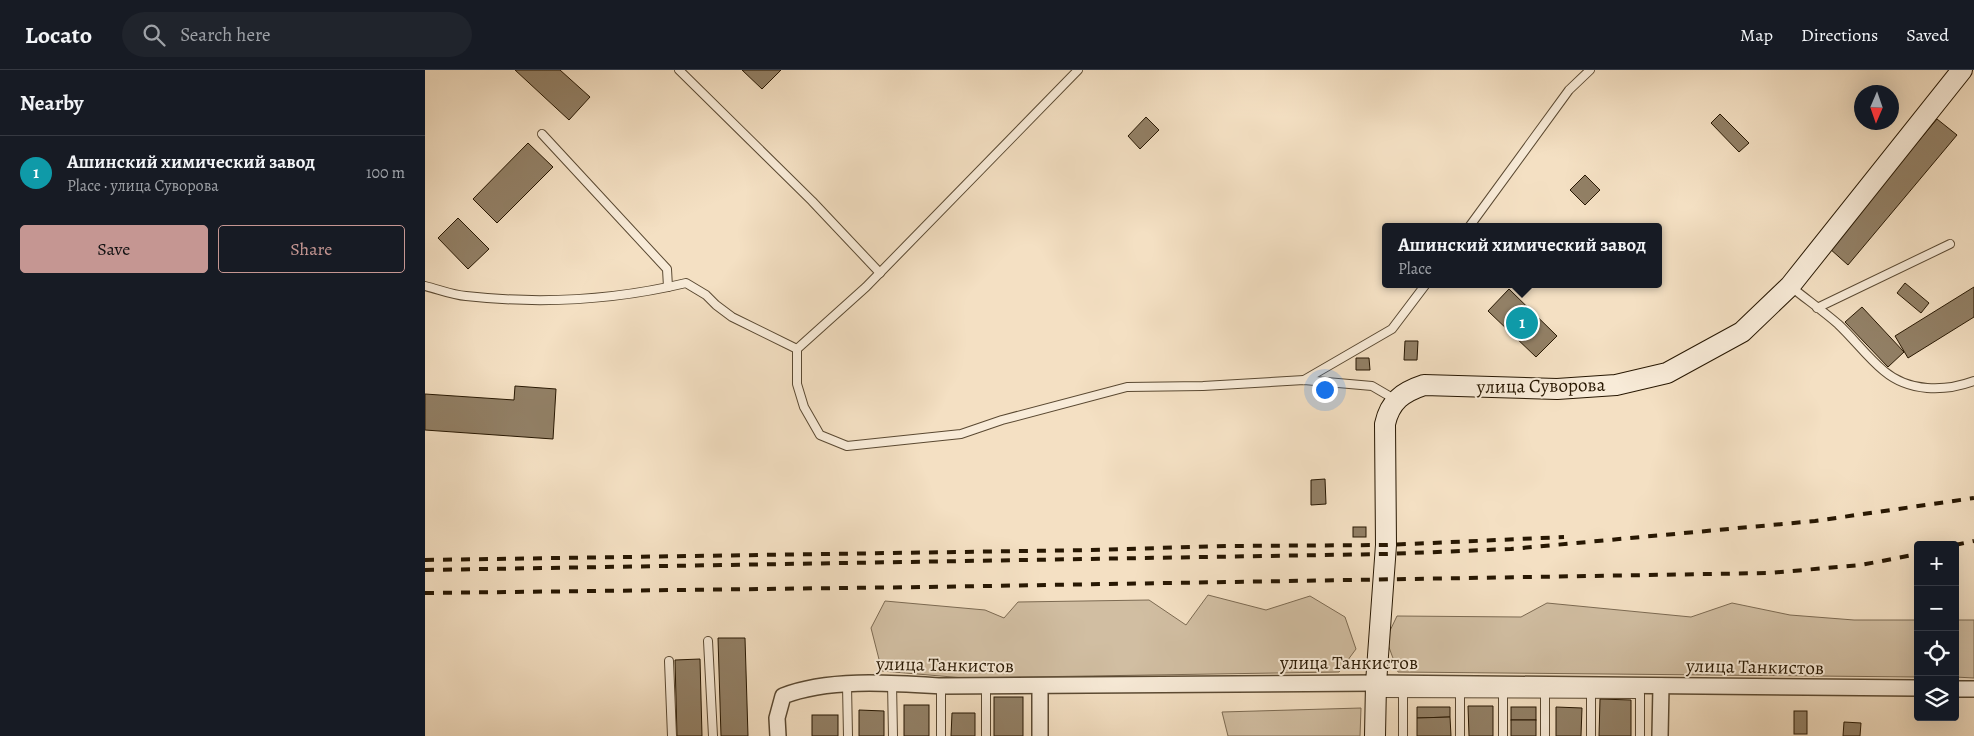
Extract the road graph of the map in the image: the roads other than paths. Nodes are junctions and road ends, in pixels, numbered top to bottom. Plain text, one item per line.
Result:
1 (679, 70) edge
2 (1078, 70) edge
3 (1590, 70) edge
4 (1962, 70) edge
5 (542, 134) dead end
6 (1472, 223) edge
7 (1950, 244) dead end
8 (880, 273) junction
9 (425, 286) edge
10 (1790, 286) junction
11 (668, 287) junction
12 (1423, 288) edge
13 (1817, 308) junction
14 (797, 349) junction
15 (1304, 380) junction
16 (1974, 381) edge
17 (1396, 400) junction
18 (708, 641) dead end
19 (669, 661) dead end
20 (892, 683) junction
21 (847, 685) junction
22 (941, 686) junction
23 (986, 686) junction
24 (1040, 686) junction
25 (1661, 686) junction
26 (1376, 688) junction
27 (1914, 688) edge
28 (1959, 689) edge
29 (1974, 689) edge
30 (1403, 693) junction
31 (1460, 693) junction
32 (1503, 693) junction
33 (1591, 693) junction
34 (1545, 694) junction
35 (672, 736) edge
36 (713, 736) edge
37 (778, 736) edge
38 (848, 736) edge
39 (893, 736) edge
40 (941, 736) edge
41 (987, 736) edge
42 (1040, 736) edge
43 (1375, 736) edge
44 (1403, 736) edge
45 (1460, 736) edge
46 (1503, 736) edge
47 (1545, 736) edge
48 (1591, 736) edge
49 (1640, 736) edge
50 (1660, 736) edge

1 - 8 lane
2 - 8 lane
3 - 6 lane
4 - 10 street, улица Суворова
5 - 11 lane
7 - 13 lane
8 - 14 lane
9 - 11 lane
10 - 13 lane
10 - 17 street, улица Суворова
11 - 14 lane
12 - 15 lane
13 - 16 lane
14 - 15 lane
15 - 17 lane
17 - 26 street
18 - 36 lane
19 - 35 lane
20 - 21 street, улица Танкистов
20 - 22 street, улица Танкистов
20 - 39 lane
21 - 37 street, улица Танкистов
21 - 38 lane
22 - 23 street, улица Танкистов
22 - 40 lane
23 - 24 street, улица Танкистов
23 - 41 lane
24 - 26 street, улица Танкистов
24 - 42 street
25 - 26 street, улица Танкистов
25 - 27 street, улица Танкистов
25 - 50 street
26 - 30 lane
26 - 43 street
28 - 29 street
30 - 31 lane
30 - 44 lane
31 - 32 lane
31 - 45 lane
32 - 34 lane
32 - 46 lane
33 - 34 lane
33 - 48 lane
33 - 49 lane
34 - 47 lane

